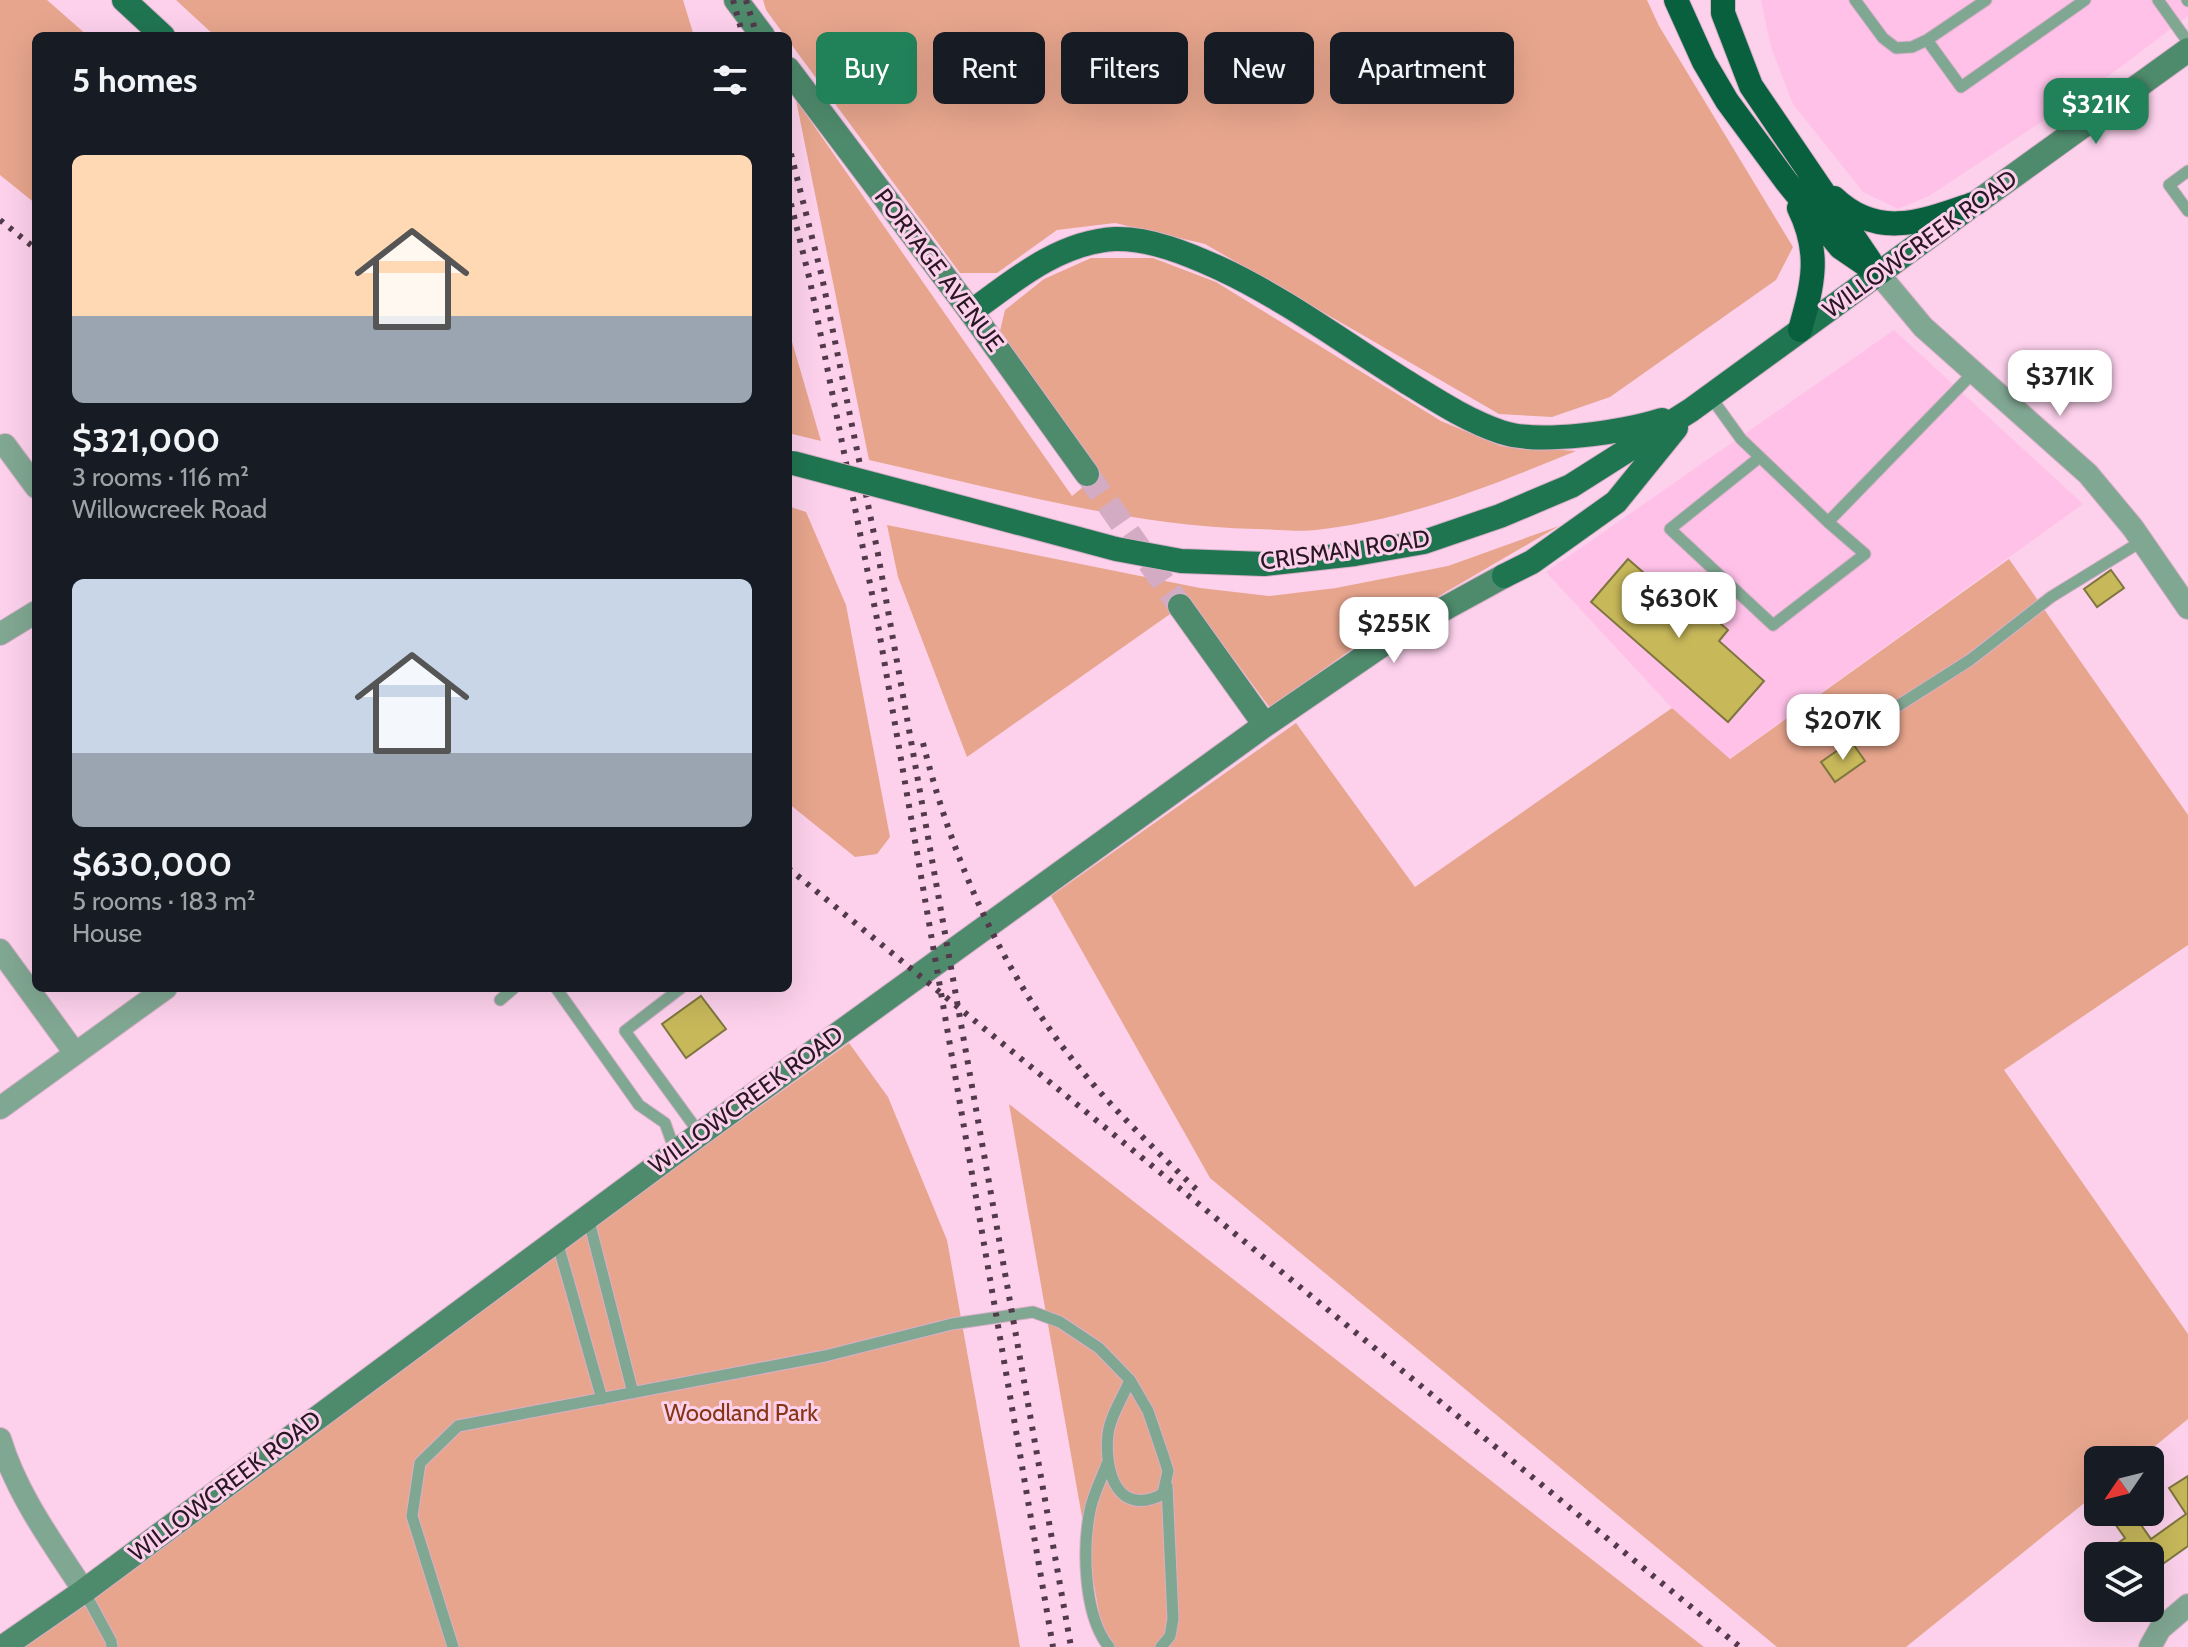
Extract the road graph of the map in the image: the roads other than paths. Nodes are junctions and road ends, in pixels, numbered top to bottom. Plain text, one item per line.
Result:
1 (124, 0) edge
2 (736, 0) edge
3 (1676, 0) edge
4 (1855, 0) edge
5 (1986, 0) edge
6 (2085, 0) edge
7 (2158, 0) edge
8 (1722, 4) edge
9 (159, 32) edge
10 (760, 32) edge
11 (1927, 40) junction
12 (2188, 42) edge
13 (2188, 50) edge
14 (792, 74) edge
15 (2188, 171) edge
16 (1810, 174) junction
17 (1786, 181) junction
18 (1976, 203) junction
19 (2188, 211) edge
20 (1878, 273) junction
21 (971, 312) junction
22 (1800, 330) junction
23 (1974, 372) junction
24 (1700, 403) junction
25 (5, 445) dead end
26 (1760, 457) junction
27 (792, 463) edge
28 (1087, 474) tunnel mouth
29 (32, 482) edge
30 (1828, 522) junction
31 (2142, 541) junction
32 (1504, 576) joint
33 (1180, 606) tunnel mouth
34 (2188, 608) edge
35 (32, 614) edge
36 (0, 634) edge
37 (1871, 723) dead end
38 (1265, 725) junction
39 (0, 950) edge
40 (160, 992) edge
41 (509, 992) edge
42 (559, 992) edge
43 (676, 992) edge
44 (500, 1000) dead end
45 (75, 1053) junction
46 (0, 1108) edge
47 (700, 1134) junction
48 (675, 1152) junction
49 (588, 1217) junction
50 (556, 1240) junction
51 (1130, 1380) junction
52 (633, 1393) junction
53 (602, 1399) junction
54 (0, 1439) edge
55 (1108, 1461) junction
56 (1167, 1485) junction
57 (84, 1591) junction
58 (2188, 1605) edge
59 (3, 1647) edge
60 (112, 1647) edge
61 (453, 1647) edge
62 (1109, 1647) edge
63 (1161, 1647) edge
64 (2150, 1647) edge

1 - 9 main road
2 - 10 street
3 - 17 highway
4 - 11 lane
5 - 11 lane
6 - 11 lane
7 - 12 lane
8 - 16 highway
13 - 18 street, WILLOWCREEK ROAD
14 - 21 street, PORTAGE AVENUE
15 - 19 lane
16 - 18 highway
16 - 20 highway
17 - 20 highway
17 - 22 highway
18 - 20 main road, WILLOWCREEK ROAD
20 - 22 main road, WILLOWCREEK ROAD
20 - 23 street
21 - 24 main road
21 - 28 street, PORTAGE AVENUE
22 - 24 main road, WILLOWCREEK ROAD
23 - 30 lane
23 - 31 street
24 - 26 lane
24 - 27 main road, CRISMAN ROAD, bridge
24 - 32 main road
25 - 29 street
26 - 30 lane
26 - 30 lane
31 - 34 street
31 - 37 lane
32 - 38 street, WILLOWCREEK ROAD
33 - 38 street
35 - 36 street
38 - 47 street, WILLOWCREEK ROAD
39 - 45 street
40 - 45 street
41 - 44 lane
42 - 48 lane
43 - 47 lane
45 - 46 street
47 - 48 street, WILLOWCREEK ROAD
48 - 49 street, WILLOWCREEK ROAD
49 - 50 street, WILLOWCREEK ROAD
49 - 52 lane
50 - 53 lane
50 - 57 street, WILLOWCREEK ROAD
51 - 52 lane
51 - 55 lane
51 - 56 lane
52 - 53 lane
53 - 61 lane
54 - 57 street
55 - 56 lane
55 - 62 lane
56 - 63 lane
57 - 59 street, WILLOWCREEK ROAD
57 - 60 lane
58 - 64 street

